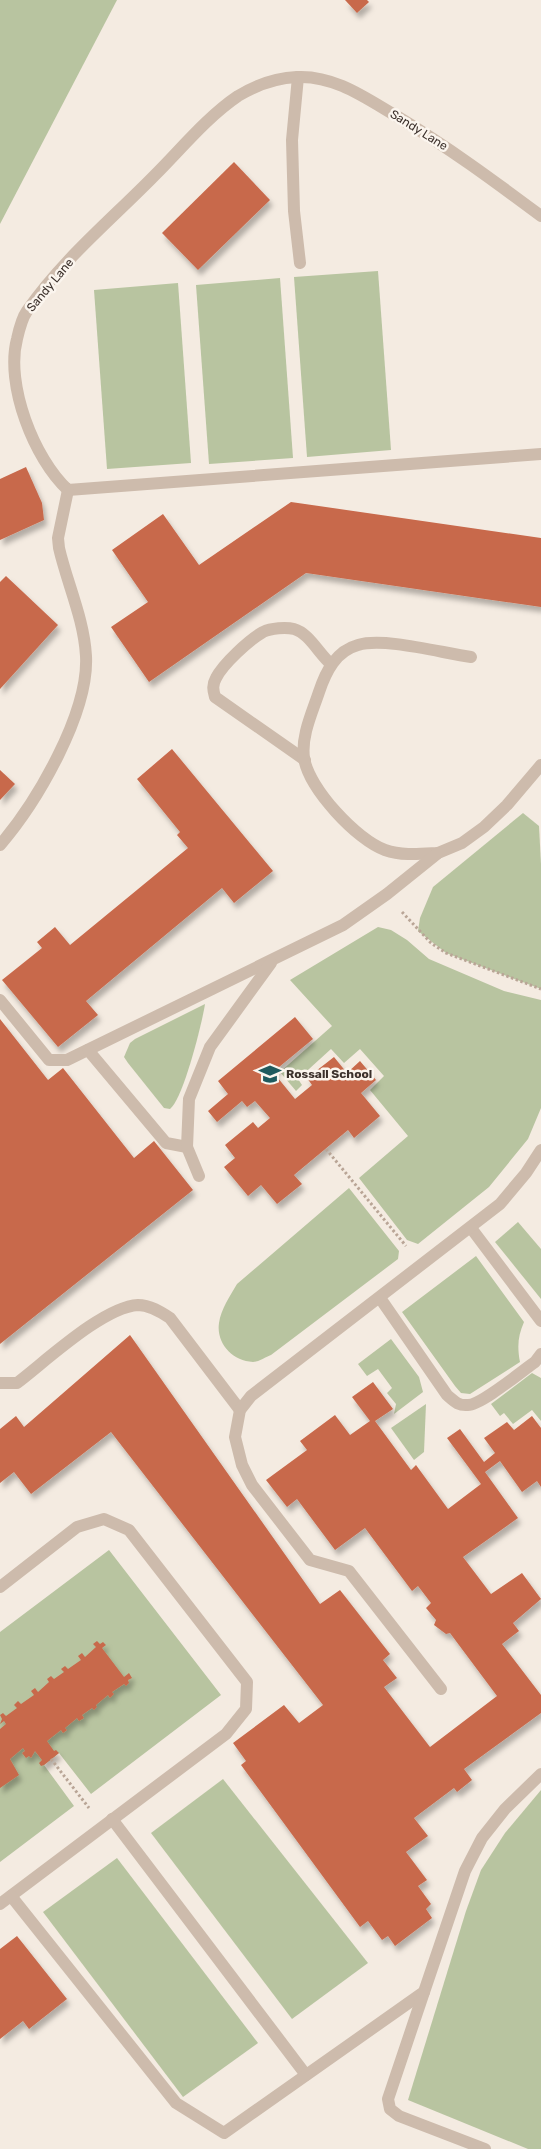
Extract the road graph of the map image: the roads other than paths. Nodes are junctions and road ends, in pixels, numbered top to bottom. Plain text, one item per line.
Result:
1 (298, 77) junction
2 (541, 216) edge
3 (300, 263) dead end
4 (541, 454) edge
5 (68, 490) junction
6 (471, 657) dead end
7 (331, 664) junction
8 (304, 760) junction
9 (541, 765) edge
10 (0, 845) edge
11 (438, 854) junction
12 (273, 961) junction
13 (0, 1000) edge
14 (88, 1050) junction
15 (187, 1147) junction
16 (541, 1150) edge
17 (199, 1176) dead end
18 (471, 1228) junction
19 (380, 1298) junction
20 (541, 1321) edge
21 (541, 1354) edge
22 (0, 1383) edge
23 (240, 1410) junction
24 (0, 1587) edge
25 (441, 1689) dead end
26 (541, 1774) edge
27 (108, 1823) junction
28 (12, 1896) junction
29 (0, 1904) edge
30 (424, 1992) junction
31 (306, 2075) junction
32 (485, 2149) edge

1 - 2 lane, Sandy Lane
1 - 3 lane
1 - 5 lane, Sandy Lane
4 - 5 lane
5 - 10 lane
6 - 7 lane
7 - 8 lane
7 - 8 lane
8 - 11 lane
9 - 11 lane
11 - 12 lane
12 - 14 lane
12 - 15 lane
13 - 14 lane
14 - 15 lane
15 - 17 lane
16 - 18 lane
18 - 19 lane
18 - 20 lane
19 - 21 lane
19 - 23 lane
22 - 23 lane
23 - 25 lane
24 - 27 lane
26 - 30 lane
27 - 28 lane
27 - 31 lane
28 - 29 lane
28 - 31 lane
30 - 31 lane
30 - 32 lane

